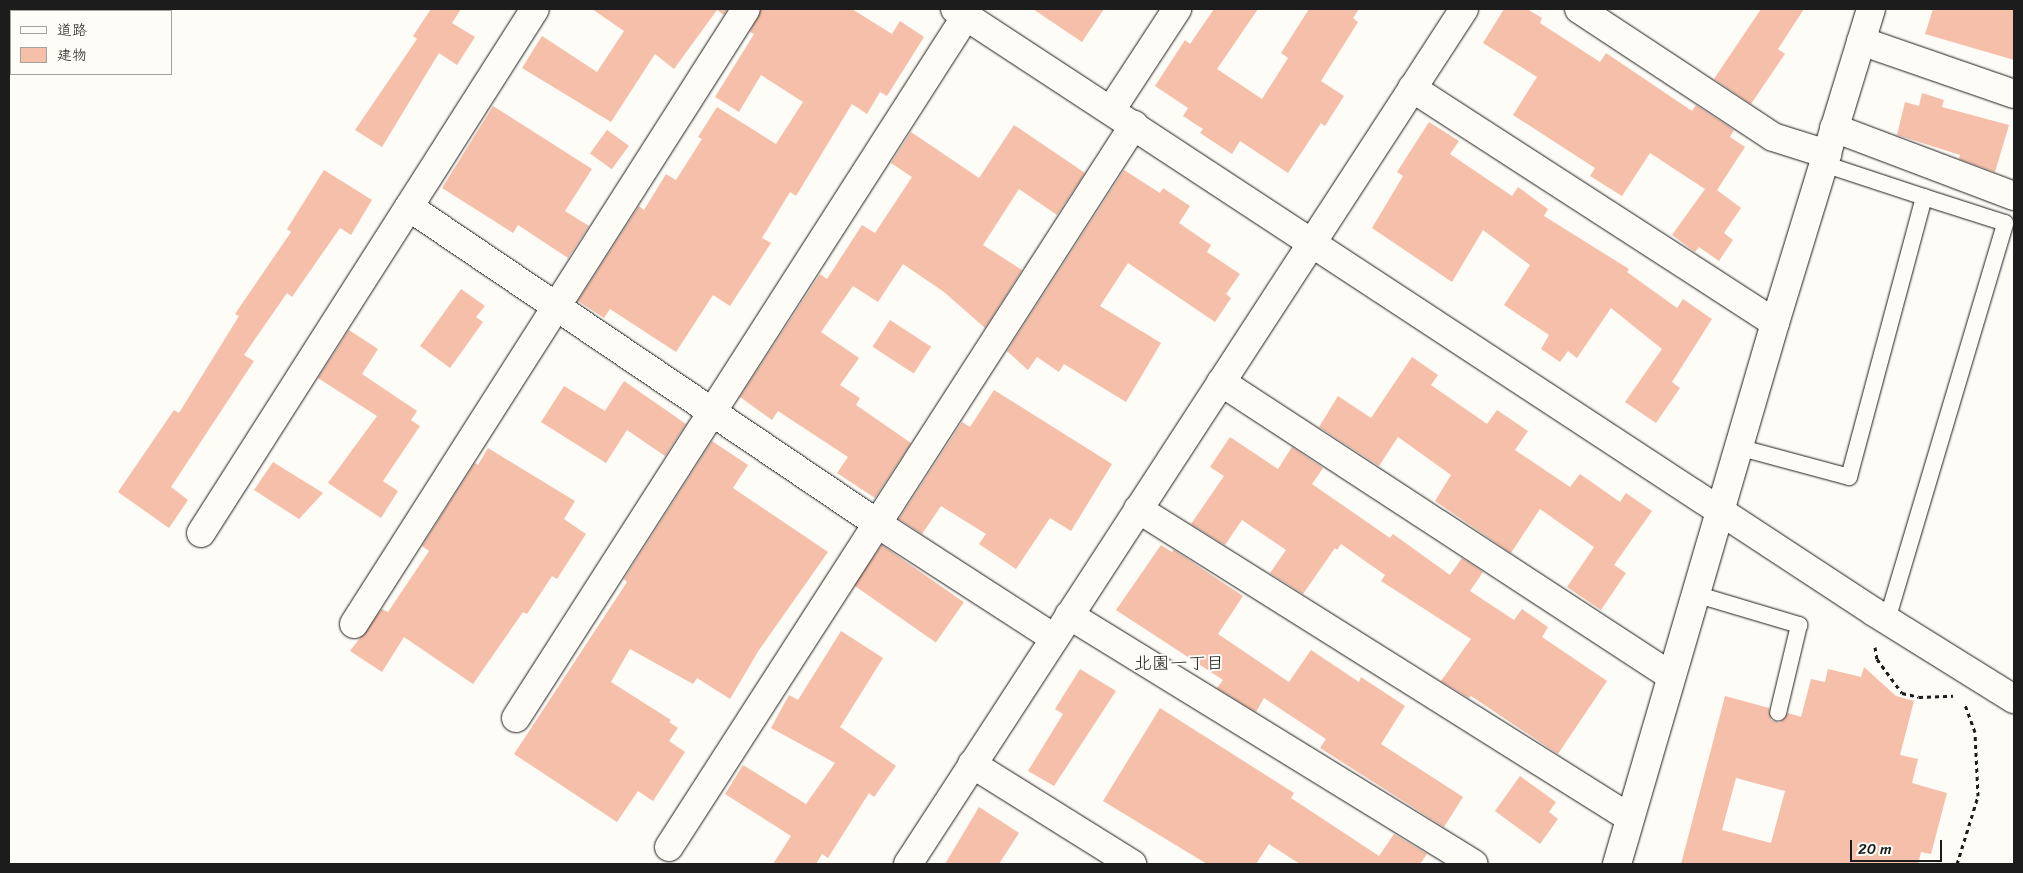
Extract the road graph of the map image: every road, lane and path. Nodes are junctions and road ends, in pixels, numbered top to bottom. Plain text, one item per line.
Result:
1 (535, 9) edge
2 (746, 9) edge
3 (1177, 9) edge
4 (1464, 9) edge
5 (1579, 9) edge
6 (1871, 9) edge
7 (961, 12) edge
8 (1861, 41) junction
9 (1412, 88) junction
10 (2014, 94) edge
11 (1111, 110) junction
12 (1134, 125) junction
13 (1834, 128) junction
14 (1826, 159) junction
15 (2014, 196) edge
16 (1924, 197) junction
17 (408, 208) junction
18 (1313, 242) junction
19 (557, 305) junction
20 (1775, 323) junction
21 (1221, 382) junction
22 (712, 410) junction
23 (1738, 447) junction
24 (1138, 509) junction
25 (1720, 510) junction
26 (878, 524) junction
27 (201, 532) dead end
28 (1695, 594) junction
29 (1069, 615) junction
30 (1880, 616) junction
31 (354, 624) dead end
32 (1054, 638) junction
33 (1671, 676) junction
34 (1959, 696) dead end
35 (2014, 699) edge
36 (1963, 702) dead end
37 (1778, 713) dead end
38 (516, 718) dead end
39 (972, 764) junction
40 (1630, 818) junction
41 (668, 847) dead end
42 (1466, 862) edge
43 (908, 864) edge
44 (1132, 864) edge
45 (1617, 864) edge
46 (1958, 864) edge

1 - 17 street
2 - 19 street
3 - 11 street
4 - 9 street
5 - 14 street
6 - 8 street
7 - 11 street
7 - 22 street
8 - 10 street
8 - 13 street
9 - 18 street
9 - 20 street
11 - 12 street
12 - 18 street
12 - 26 street
13 - 14 street
13 - 15 street
14 - 16 lane
14 - 20 street
16 - 23 lane
16 - 30 lane
17 - 19 street
17 - 27 street
18 - 21 street
18 - 25 street
19 - 22 street
19 - 31 street
20 - 23 street
21 - 24 street
21 - 33 street
22 - 26 street
22 - 38 street
23 - 25 street
24 - 29 street
24 - 40 street
25 - 28 street
25 - 30 street
26 - 32 street
26 - 41 street
28 - 33 street
28 - 37 lane
29 - 32 street
29 - 42 street
30 - 34 path
30 - 35 street
32 - 39 street
33 - 40 street
36 - 46 path
39 - 43 street
39 - 44 street
40 - 45 street

